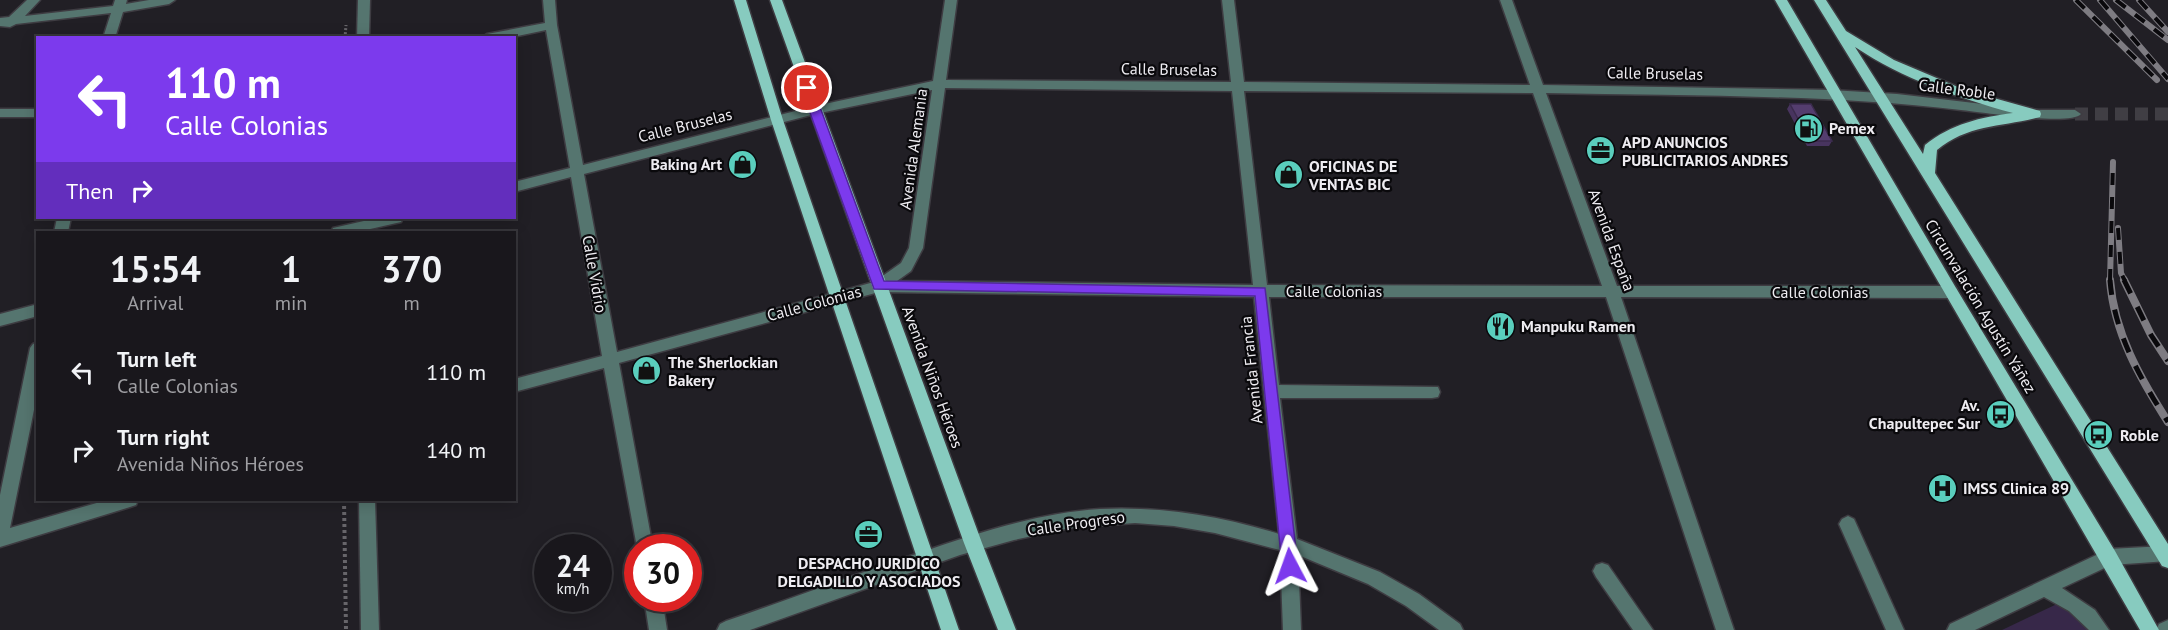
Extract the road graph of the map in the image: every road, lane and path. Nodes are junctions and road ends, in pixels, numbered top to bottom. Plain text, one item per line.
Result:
1 (34, 0) edge
2 (169, 0) edge
3 (364, 0) edge
4 (549, 0) edge
5 (740, 0) edge
6 (776, 0) edge
7 (951, 0) edge
8 (1228, 0) edge
9 (1506, 0) edge
10 (1781, 0) edge
11 (1820, 0) edge
12 (119, 4) edge
13 (5, 22) edge
14 (551, 26) junction
15 (1839, 30) junction
16 (0, 33) edge
17 (110, 36) edge
18 (363, 36) edge
19 (498, 36) edge
20 (939, 84) junction
21 (1238, 88) junction
22 (1538, 89) junction
23 (1836, 94) junction
24 (1881, 97) junction
25 (815, 110) junction
26 (0, 113) edge
27 (36, 113) edge
28 (2035, 114) junction
29 (2075, 114) tunnel mouth
30 (777, 120) junction
31 (577, 171) junction
32 (1928, 173) junction
33 (516, 186) edge
34 (392, 219) edge
35 (360, 226) edge
36 (342, 231) edge
37 (879, 286) junction
38 (1261, 291) junction
39 (1612, 292) junction
40 (1951, 292) junction
41 (837, 296) junction
42 (36, 311) edge
43 (0, 320) edge
44 (36, 358) edge
45 (610, 358) junction
46 (516, 385) edge
47 (1272, 391) junction
48 (1432, 392) dead end
49 (127, 501) edge
50 (344, 501) edge
51 (367, 501) edge
52 (1848, 524) dead end
53 (641, 534) edge
54 (0, 538) edge
55 (973, 543) junction
56 (1289, 545) junction
57 (2109, 556) junction
58 (2166, 557) edge
59 (925, 559) junction
60 (1602, 571) dead end
61 (2043, 588) junction
62 (655, 612) edge
63 (346, 630) edge
64 (369, 630) edge
65 (658, 630) edge
66 (726, 630) edge
67 (950, 630) edge
68 (1007, 630) edge
69 (1292, 630) edge
70 (1454, 630) edge
71 (1644, 630) edge
72 (1725, 630) edge
73 (1895, 630) edge
74 (1956, 630) edge
75 (2100, 630) edge
76 (2150, 630) edge

1 - 13 street
2 - 12 street
3 - 18 street
4 - 14 street, Calle Vidrio
5 - 30 main road
6 - 25 main road, Avenida Niños Héroes
7 - 20 street, Avenida Alemania
8 - 21 street, Avenida Francia
9 - 22 street, Avenida España
10 - 23 main road, Circunvalación Agustín Yáñez
11 - 15 main road, Circunvalación Agustín Yáñez
12 - 13 street
12 - 17 street
13 - 16 street
14 - 19 street
14 - 31 street, Calle Vidrio
15 - 24 main road, Circunvalación Agustín Yáñez
15 - 28 main road
20 - 21 street, Calle Bruselas
20 - 25 street, Calle Bruselas
20 - 37 street, Avenida Alemania
21 - 22 street, Calle Bruselas
21 - 38 street, Avenida Francia
22 - 23 street, Calle Bruselas
22 - 39 street, Avenida España
23 - 24 street, Calle Roble
23 - 40 main road, Circunvalación Agustín Yáñez
24 - 28 street, Calle Roble
24 - 32 main road, Circunvalación Agustín Yáñez
25 - 30 street, Calle Bruselas
25 - 37 main road, Avenida Niños Héroes
26 - 27 street
28 - 29 street, Calle Roble
28 - 32 main road
30 - 31 street, Calle Bruselas
30 - 41 main road
31 - 33 street, Calle Bruselas
31 - 45 street, Calle Vidrio
32 - 58 main road, Circunvalación Agustín Yáñez
34 - 35 street
35 - 36 street
37 - 38 street, Calle Colonias
37 - 41 street, Calle Colonias
37 - 55 main road, Avenida Niños Héroes
38 - 39 street, Calle Colonias
38 - 47 street, Avenida Francia
39 - 40 street, Calle Colonias
39 - 72 street, Avenida España
40 - 57 main road, Circunvalación Agustín Yáñez
41 - 45 street, Calle Colonias
41 - 59 main road
42 - 43 street
44 - 54 street
45 - 46 street, Calle Colonias
45 - 53 street, Calle Vidrio
47 - 48 street
47 - 56 street, Avenida Francia
49 - 54 street
50 - 63 path
51 - 64 street
52 - 73 street
55 - 56 street, Calle Progreso
55 - 59 street, Calle Progreso
55 - 68 main road, Avenida Niños Héroes
56 - 69 street, Avenida Francia
56 - 70 street, Calle Progreso
57 - 58 street
57 - 61 street
57 - 76 main road, Circunvalación Agustín Yáñez
59 - 66 street, Calle Progreso
59 - 67 main road
60 - 71 street
61 - 74 street
61 - 75 street
62 - 65 street

